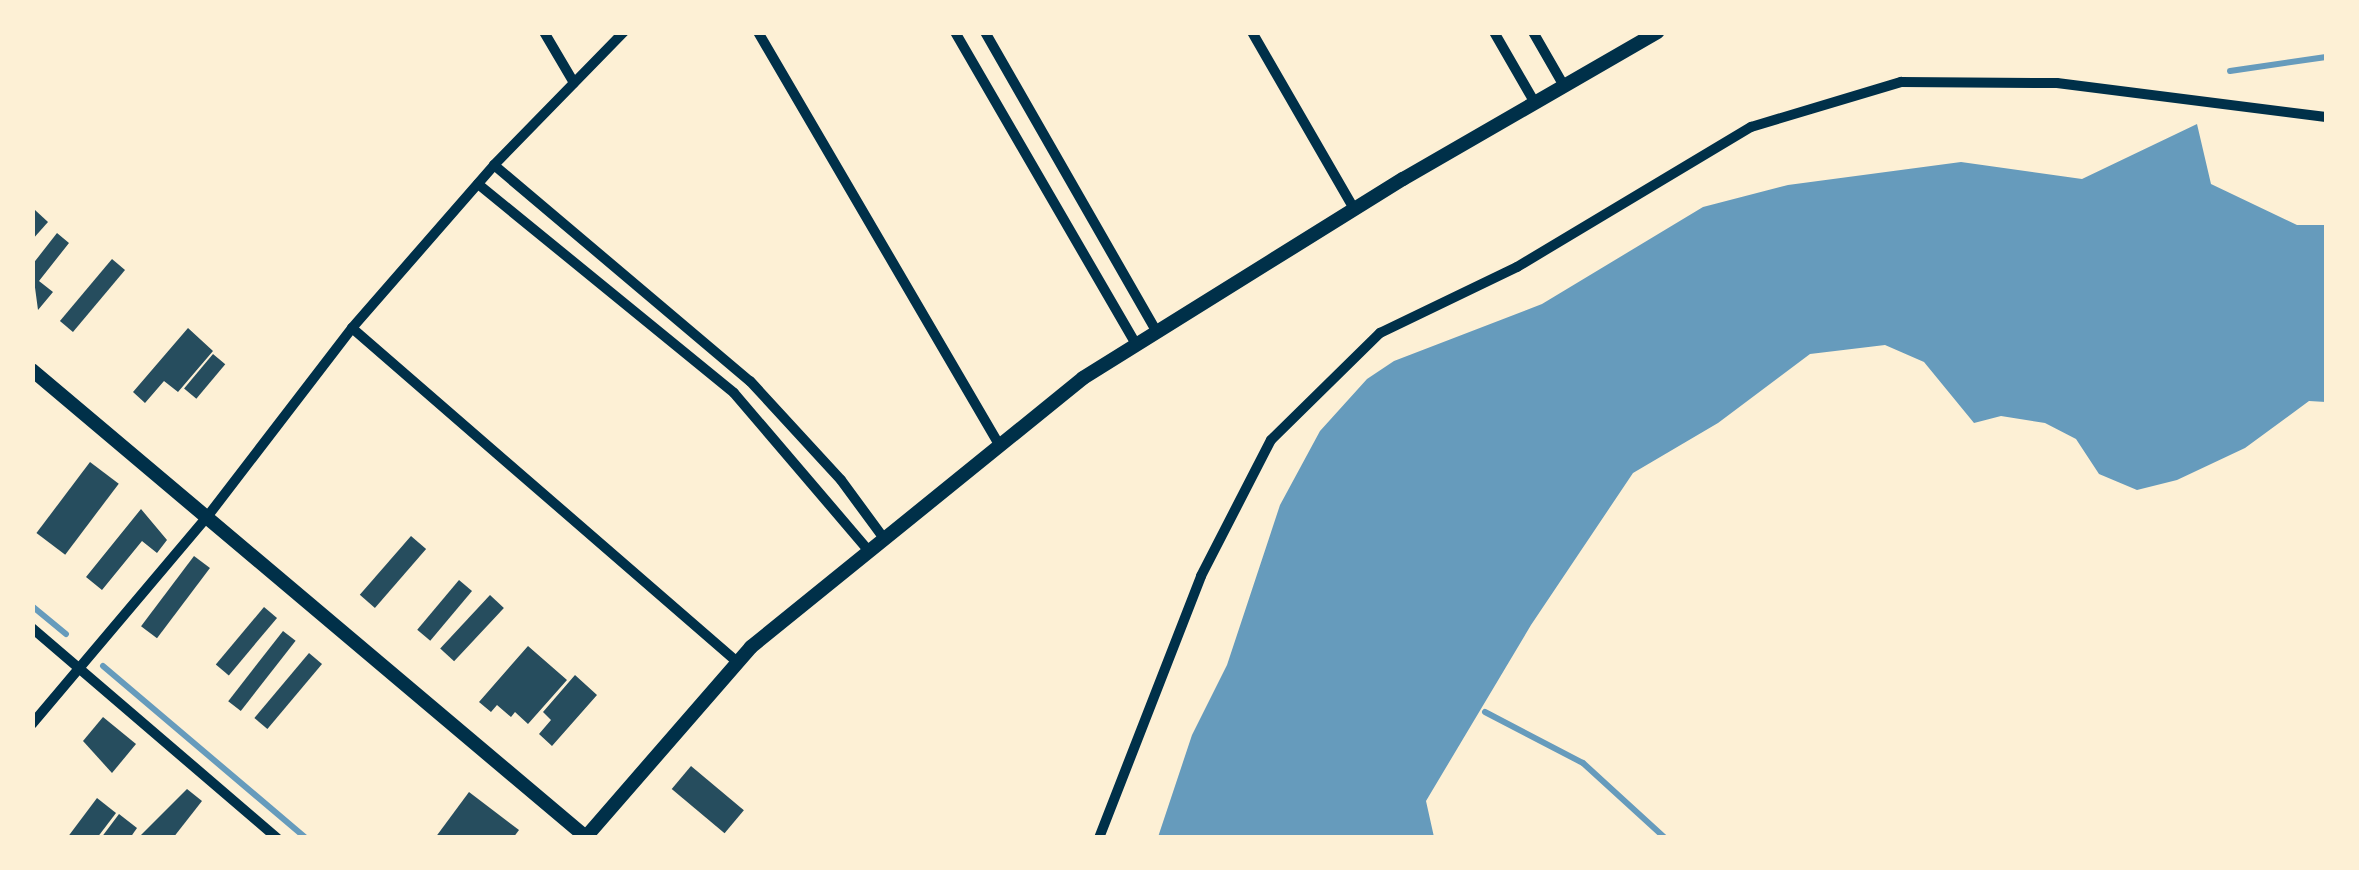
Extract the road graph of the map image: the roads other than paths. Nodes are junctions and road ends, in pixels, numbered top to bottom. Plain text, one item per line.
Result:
1 (544, 32) edge
2 (624, 32) edge
3 (758, 32) edge
4 (955, 32) edge
5 (986, 32) edge
6 (1252, 32) edge
7 (1494, 32) edge
8 (1533, 32) edge
9 (1658, 32) edge
10 (574, 83) junction
11 (1564, 86) junction
12 (1535, 104) junction
13 (2326, 117) edge
14 (494, 165) junction
15 (478, 184) junction
16 (1354, 209) junction
17 (352, 328) junction
18 (1155, 329) junction
19 (1134, 341) junction
20 (32, 370) edge
21 (998, 445) junction
22 (207, 518) junction
23 (885, 540) junction
24 (870, 552) junction
25 (32, 628) edge
26 (736, 661) junction
27 (80, 668) junction
28 (32, 724) edge
29 (586, 837) edge
30 (277, 838) edge
31 (1099, 838) edge

1 - 10 street
2 - 10 street
3 - 21 street
4 - 19 street
5 - 18 street
6 - 16 street
7 - 12 street
8 - 11 street
9 - 11 street
10 - 14 street
11 - 12 street
12 - 16 street
13 - 31 street
14 - 15 street
14 - 23 street
15 - 17 street
15 - 24 street
16 - 18 street
17 - 22 street
17 - 26 street
18 - 19 street
19 - 21 street
20 - 22 street
21 - 23 street
22 - 27 street
22 - 29 street
23 - 24 street
24 - 26 street
25 - 27 street
26 - 29 street
27 - 28 street
27 - 30 street

